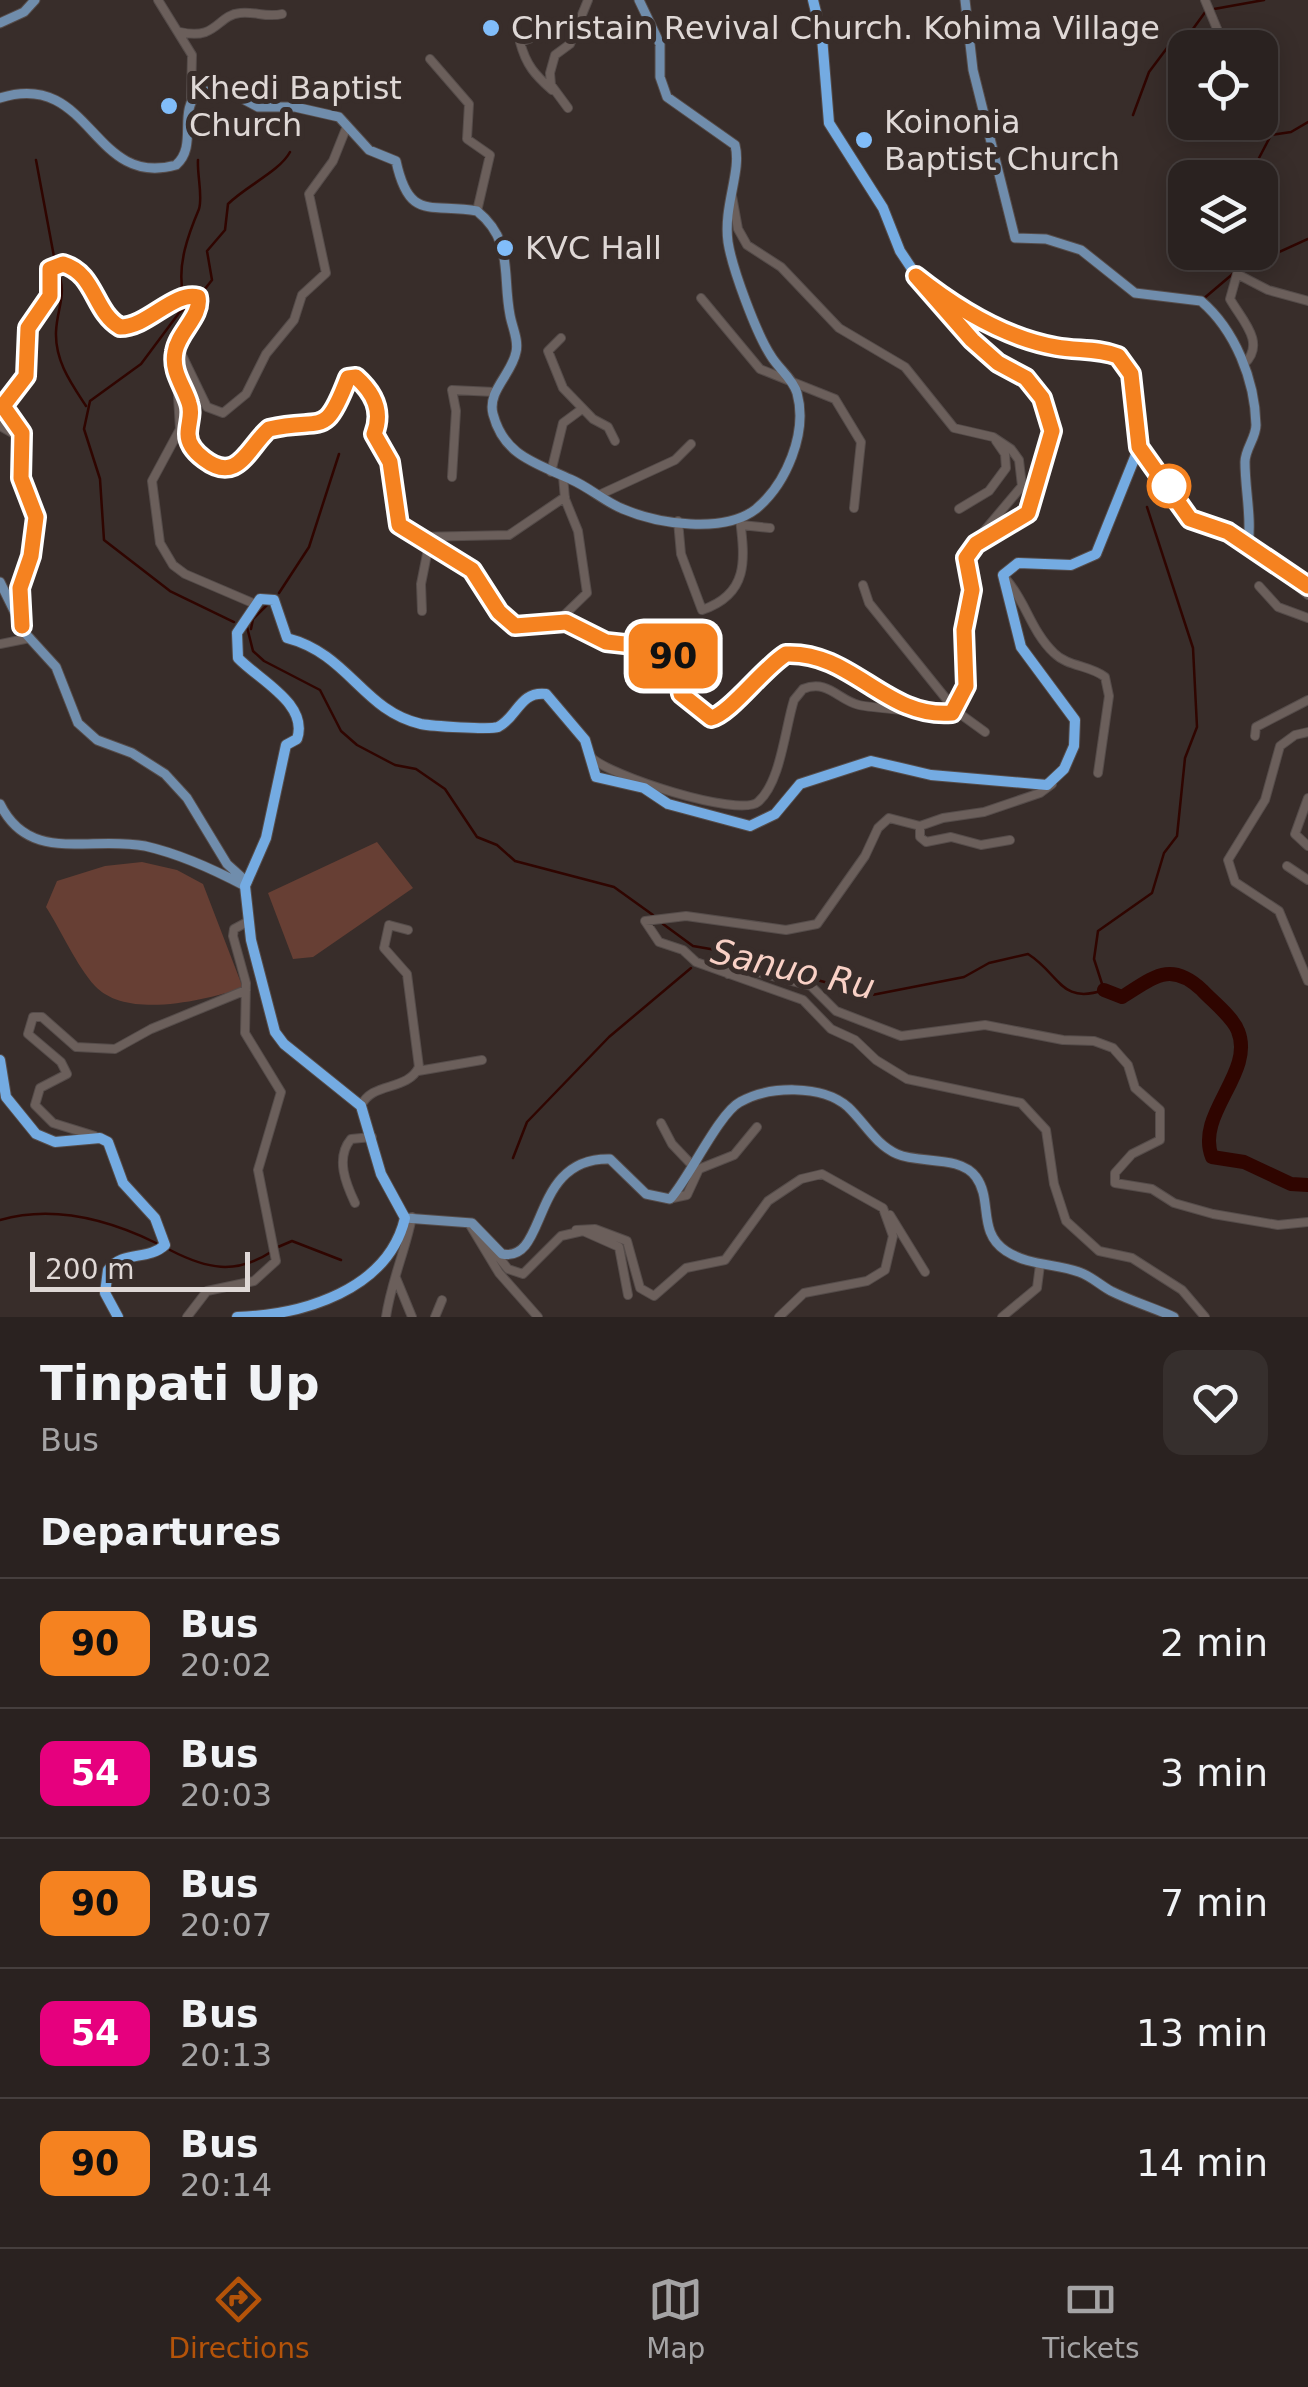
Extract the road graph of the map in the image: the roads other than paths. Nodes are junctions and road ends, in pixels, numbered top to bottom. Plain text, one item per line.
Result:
1 (34, 0) edge
2 (158, 0) edge
3 (588, 0) edge
4 (640, 0) edge
5 (813, 0) edge
6 (965, 0) edge
7 (1207, 7) edge
8 (282, 14) dead end
9 (0, 23) edge
10 (1218, 30) edge
11 (180, 32) junction
12 (537, 36) dead end
13 (430, 59) dead end
14 (556, 93) junction
15 (0, 98) edge
16 (191, 98) junction
17 (568, 108) dead end
18 (347, 126) junction
19 (730, 191) junction
20 (477, 211) junction
21 (916, 276) junction
22 (701, 298) dead end
23 (1308, 301) edge
24 (562, 338) dead end
25 (177, 345) junction
26 (1244, 364) junction
27 (177, 376) junction
28 (789, 380) junction
29 (495, 392) junction
30 (582, 409) junction
31 (0, 426) edge
32 (993, 438) junction
33 (23, 439) junction
34 (615, 441) dead end
35 (690, 444) dead end
36 (1139, 447) junction
37 (551, 472) junction
38 (562, 476) junction
39 (452, 478) dead end
40 (599, 495) junction
41 (565, 497) junction
42 (854, 508) dead end
43 (958, 509) dead end
44 (678, 521) junction
45 (740, 522) junction
46 (770, 528) dead end
47 (416, 538) junction
48 (429, 544) junction
49 (1248, 546) junction
50 (970, 549) junction
51 (1282, 573) junction
52 (1003, 575) junction
53 (0, 582) edge
54 (864, 585) dead end
55 (1259, 586) dead end
56 (1308, 586) edge
57 (1308, 595) edge
58 (255, 604) junction
59 (422, 611) dead end
60 (1308, 618) edge
61 (555, 624) junction
62 (22, 626) junction
63 (30, 638) junction
64 (0, 644) edge
65 (1308, 700) edge
66 (907, 710) junction
67 (956, 711) junction
68 (985, 732) dead end
69 (1308, 732) edge
70 (1255, 736) dead end
71 (586, 750) junction
72 (1098, 773) dead end
73 (1054, 782) junction
74 (1308, 798) edge
75 (0, 804) edge
76 (920, 826) junction
77 (1010, 840) dead end
78 (1308, 846) edge
79 (1286, 866) dead end
80 (1308, 880) edge
81 (246, 884) junction
82 (249, 920) junction
83 (408, 930) dead end
84 (728, 974) junction
85 (1308, 981) edge
86 (246, 990) junction
87 (0, 1060) edge
88 (482, 1060) dead end
89 (418, 1071) junction
90 (3, 1096) edge
91 (361, 1106) junction
92 (660, 1123) dead end
93 (757, 1127) dead end
94 (372, 1137) junction
95 (100, 1138) junction
96 (690, 1163) junction
97 (668, 1199) junction
98 (355, 1203) dead end
99 (884, 1208) junction
100 (408, 1218) junction
101 (468, 1222) junction
102 (1308, 1222) edge
103 (478, 1228) junction
104 (576, 1230) junction
105 (1040, 1265) junction
106 (396, 1269) junction
107 (925, 1272) dead end
108 (628, 1296) dead end
109 (442, 1300) dead end
110 (118, 1317) edge
111 (187, 1317) edge
112 (237, 1317) edge
113 (386, 1317) edge
114 (412, 1317) edge
115 (435, 1317) edge
116 (538, 1317) edge
117 (779, 1317) edge
118 (1002, 1317) edge
119 (1174, 1317) edge
120 (1205, 1317) edge

1 - 9 main road
2 - 11 street
3 - 14 street
4 - 19 main road
5 - 21 highway
6 - 26 main road
7 - 10 street
8 - 11 street
11 - 16 street
12 - 14 street
13 - 20 street
14 - 17 street
15 - 16 main road
16 - 18 main road
18 - 20 main road
18 - 25 street
19 - 28 main road
19 - 32 street
20 - 29 main road
21 - 36 highway
21 - 50 street
22 - 28 street
23 - 26 street
24 - 30 street
25 - 27 street
25 - 33 street
26 - 49 main road
27 - 47 street
27 - 58 street
28 - 42 street
28 - 45 main road
29 - 37 main road
29 - 39 street
30 - 34 street
30 - 37 street
31 - 33 street
32 - 43 street
32 - 50 street
33 - 62 street
35 - 40 street
36 - 49 highway
36 - 52 highway
37 - 38 main road
38 - 40 main road
38 - 41 street
40 - 44 main road
41 - 47 street
41 - 61 street
44 - 45 main road
44 - 45 street
45 - 46 street
47 - 48 street
48 - 59 street
48 - 61 street
49 - 51 highway
50 - 67 street
51 - 56 highway
51 - 57 street
52 - 72 street
52 - 73 highway
53 - 62 main road
54 - 67 street
55 - 60 street
58 - 71 highway
58 - 81 highway
61 - 66 street
62 - 63 main road
63 - 64 street
63 - 81 main road
65 - 70 street
66 - 67 street
66 - 71 street
67 - 68 street
69 - 85 street
71 - 73 highway
73 - 76 street
74 - 78 street
75 - 81 main road
76 - 77 street
76 - 84 street
79 - 80 street
81 - 82 highway
82 - 86 street
82 - 91 highway
83 - 89 street
84 - 102 street
84 - 120 street
86 - 95 street
86 - 111 street
87 - 90 highway
88 - 89 street
89 - 91 street
90 - 95 highway
91 - 94 highway
92 - 96 street
93 - 97 street
94 - 98 street
94 - 100 highway
95 - 110 highway
96 - 97 main road
96 - 105 main road
97 - 103 main road
99 - 104 street
99 - 107 street
99 - 117 street
100 - 101 main road
100 - 106 street
100 - 112 highway
101 - 103 main road
101 - 116 street
103 - 104 street
104 - 108 street
105 - 118 street
105 - 119 main road
106 - 113 street
106 - 114 street
109 - 115 street

